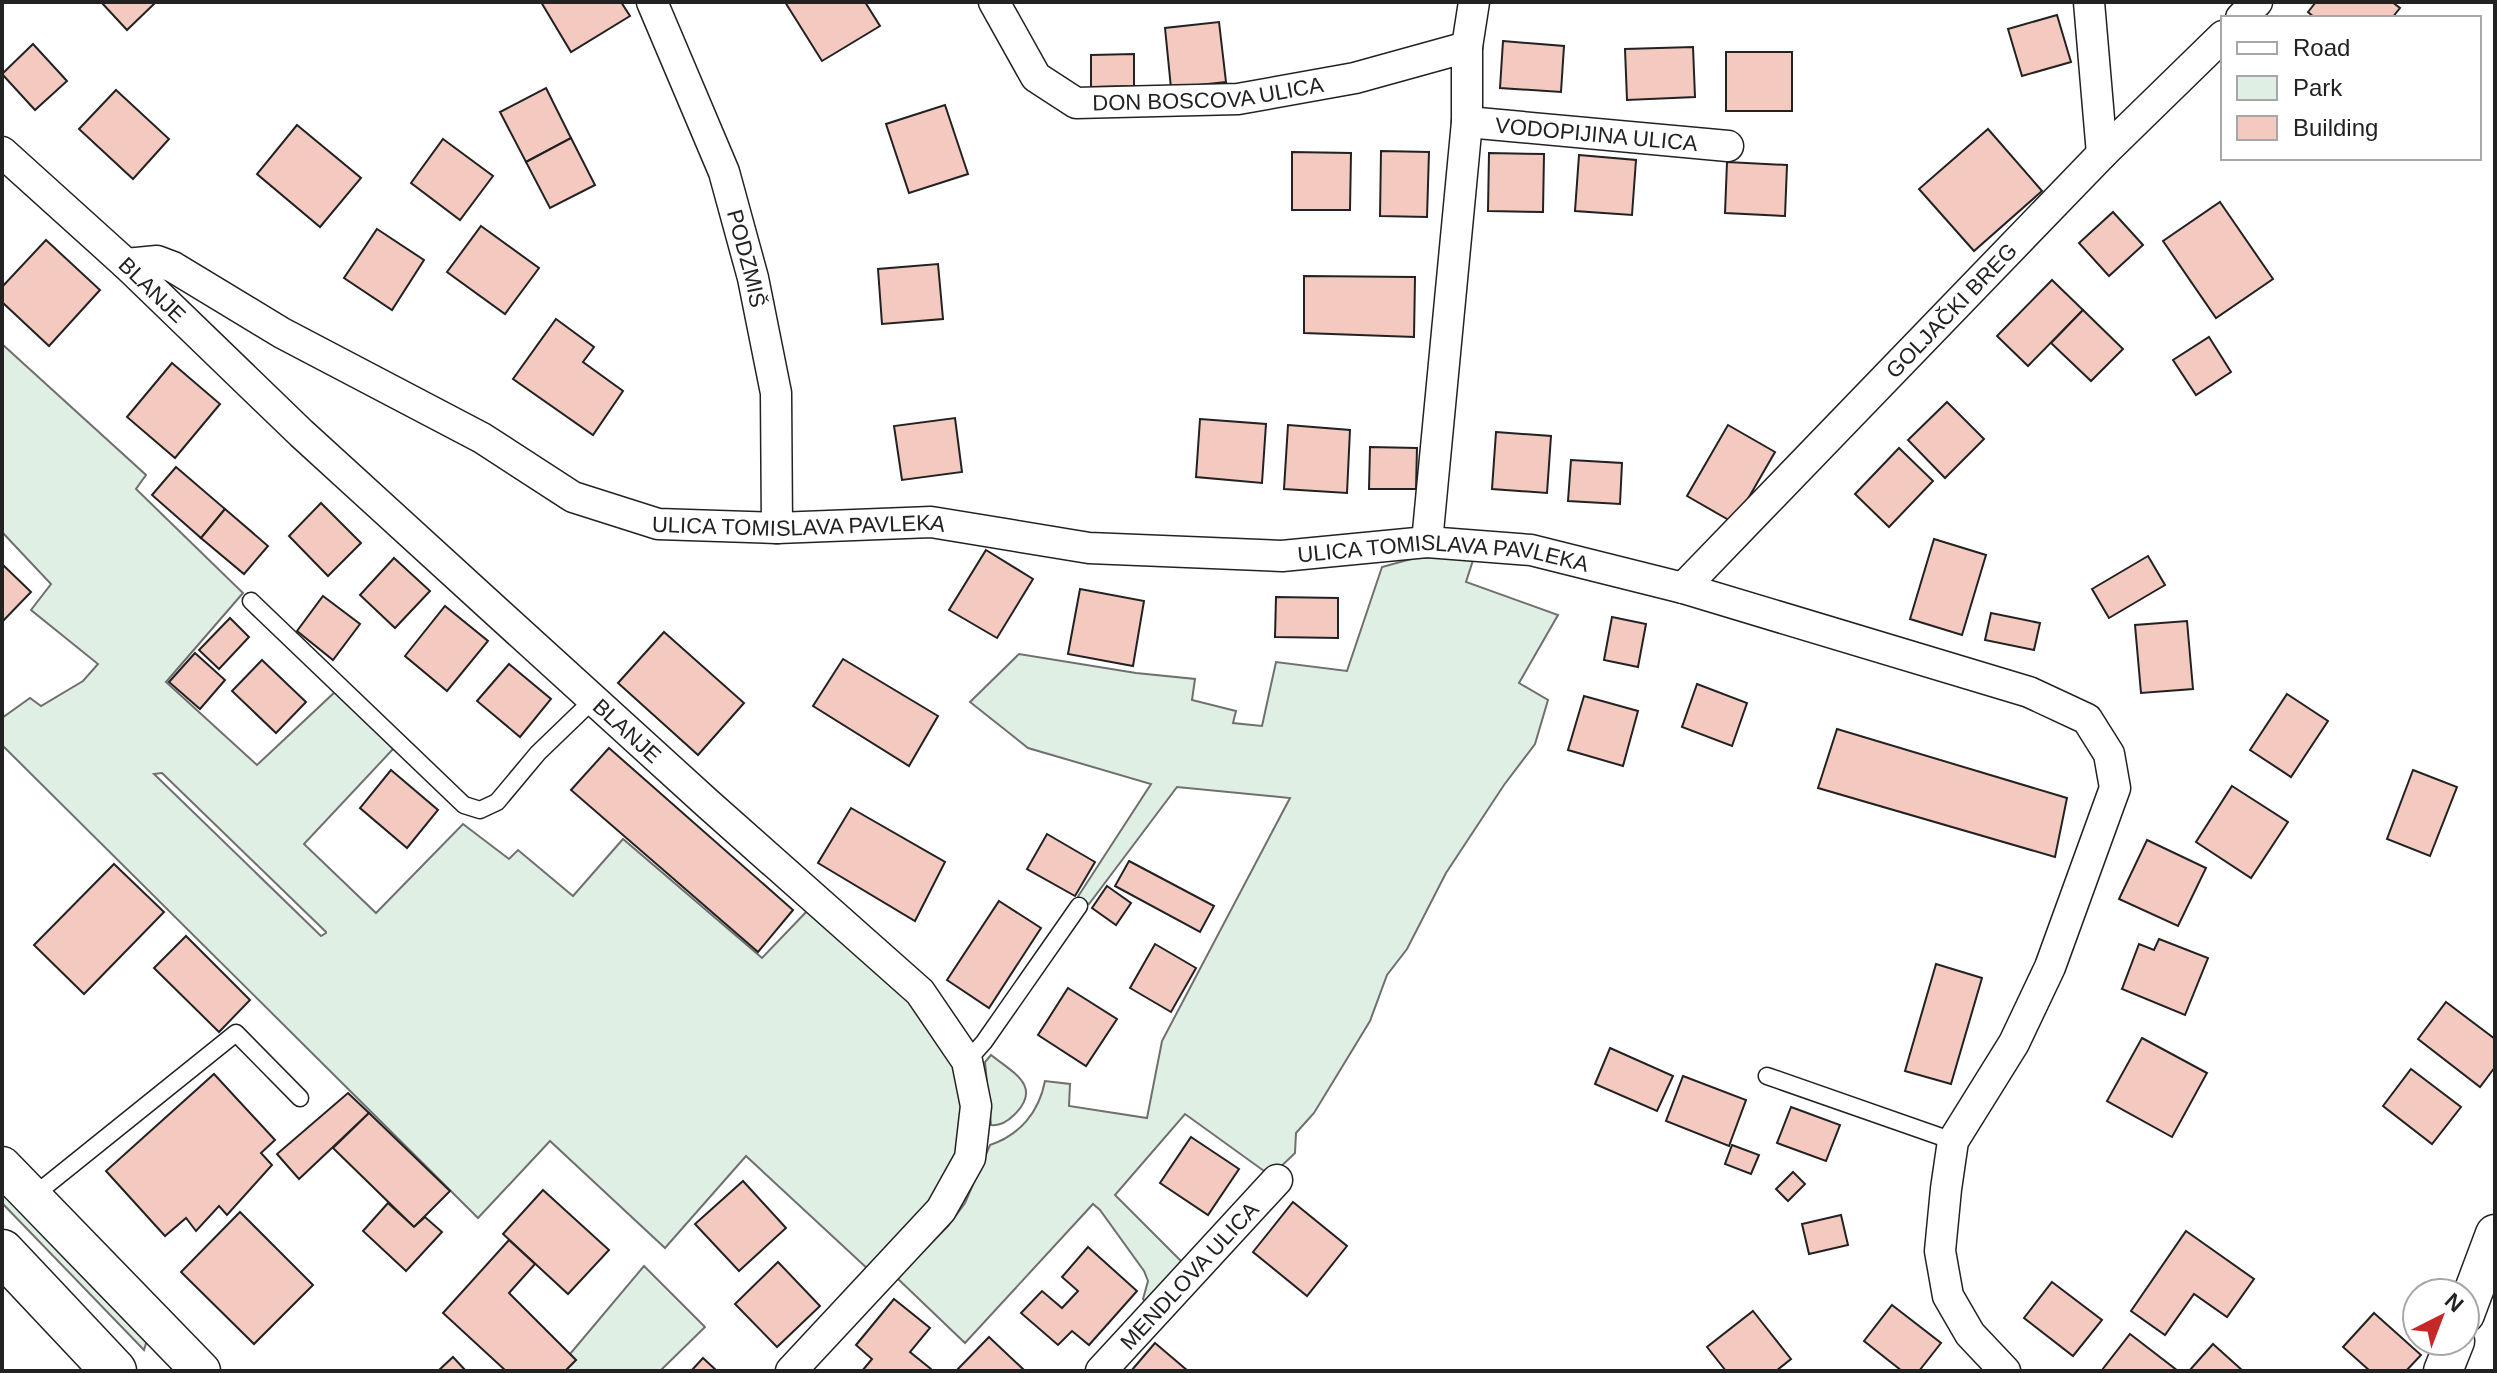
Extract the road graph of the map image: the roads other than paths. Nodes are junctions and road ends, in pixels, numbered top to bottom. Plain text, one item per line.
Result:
1 (652, 2) edge
2 (994, 2) edge
3 (1474, 2) edge
4 (2089, 2) edge
5 (2221, 38) edge
6 (1467, 47) junction
7 (1467, 122) junction
8 (1728, 146) dead end
9 (2, 152) edge
10 (2102, 154) junction
11 (126, 264) junction
12 (777, 528) junction
13 (1427, 542) junction
14 (1683, 588) junction
15 (251, 601) dead end
16 (593, 700) junction
17 (1079, 906) dead end
18 (967, 1061) junction
19 (1767, 1076) dead end
20 (300, 1098) dead end
21 (1953, 1141) junction
22 (2, 1166) edge
23 (1277, 1180) dead end
24 (32, 1197) junction
25 (2495, 1234) edge
26 (2, 1252) edge
27 (2479, 1277) edge
28 (114, 1371) edge
29 (201, 1371) edge
30 (791, 1371) edge
31 (1101, 1371) edge
32 (2005, 1371) edge

1 - 12 street, PODZMIŠ
2 - 6 street, DON BOSCOVA ULICA
3 - 6 street
4 - 10 street
5 - 10 street, GOLJAČKI BREG
6 - 7 street
7 - 8 street, VODOPIJINA ULICA
7 - 13 street
9 - 11 street, BLANJE
10 - 14 street, GOLJAČKI BREG
11 - 12 street, ULICA TOMISLAVA PAVLEKA
11 - 16 street, BLANJE
12 - 13 street, ULICA TOMISLAVA PAVLEKA
13 - 14 street, ULICA TOMISLAVA PAVLEKA
14 - 21 street, ULICA TOMISLAVA PAVLEKA
15 - 16 lane
16 - 18 street, BLANJE
17 - 18 lane
18 - 30 street, BLANJE
19 - 21 lane
20 - 24 lane
21 - 32 street, ULICA TOMISLAVA PAVLEKA
22 - 24 street
23 - 31 street, MENDLOVA ULICA
24 - 29 street
25 - 27 street
26 - 28 main road

